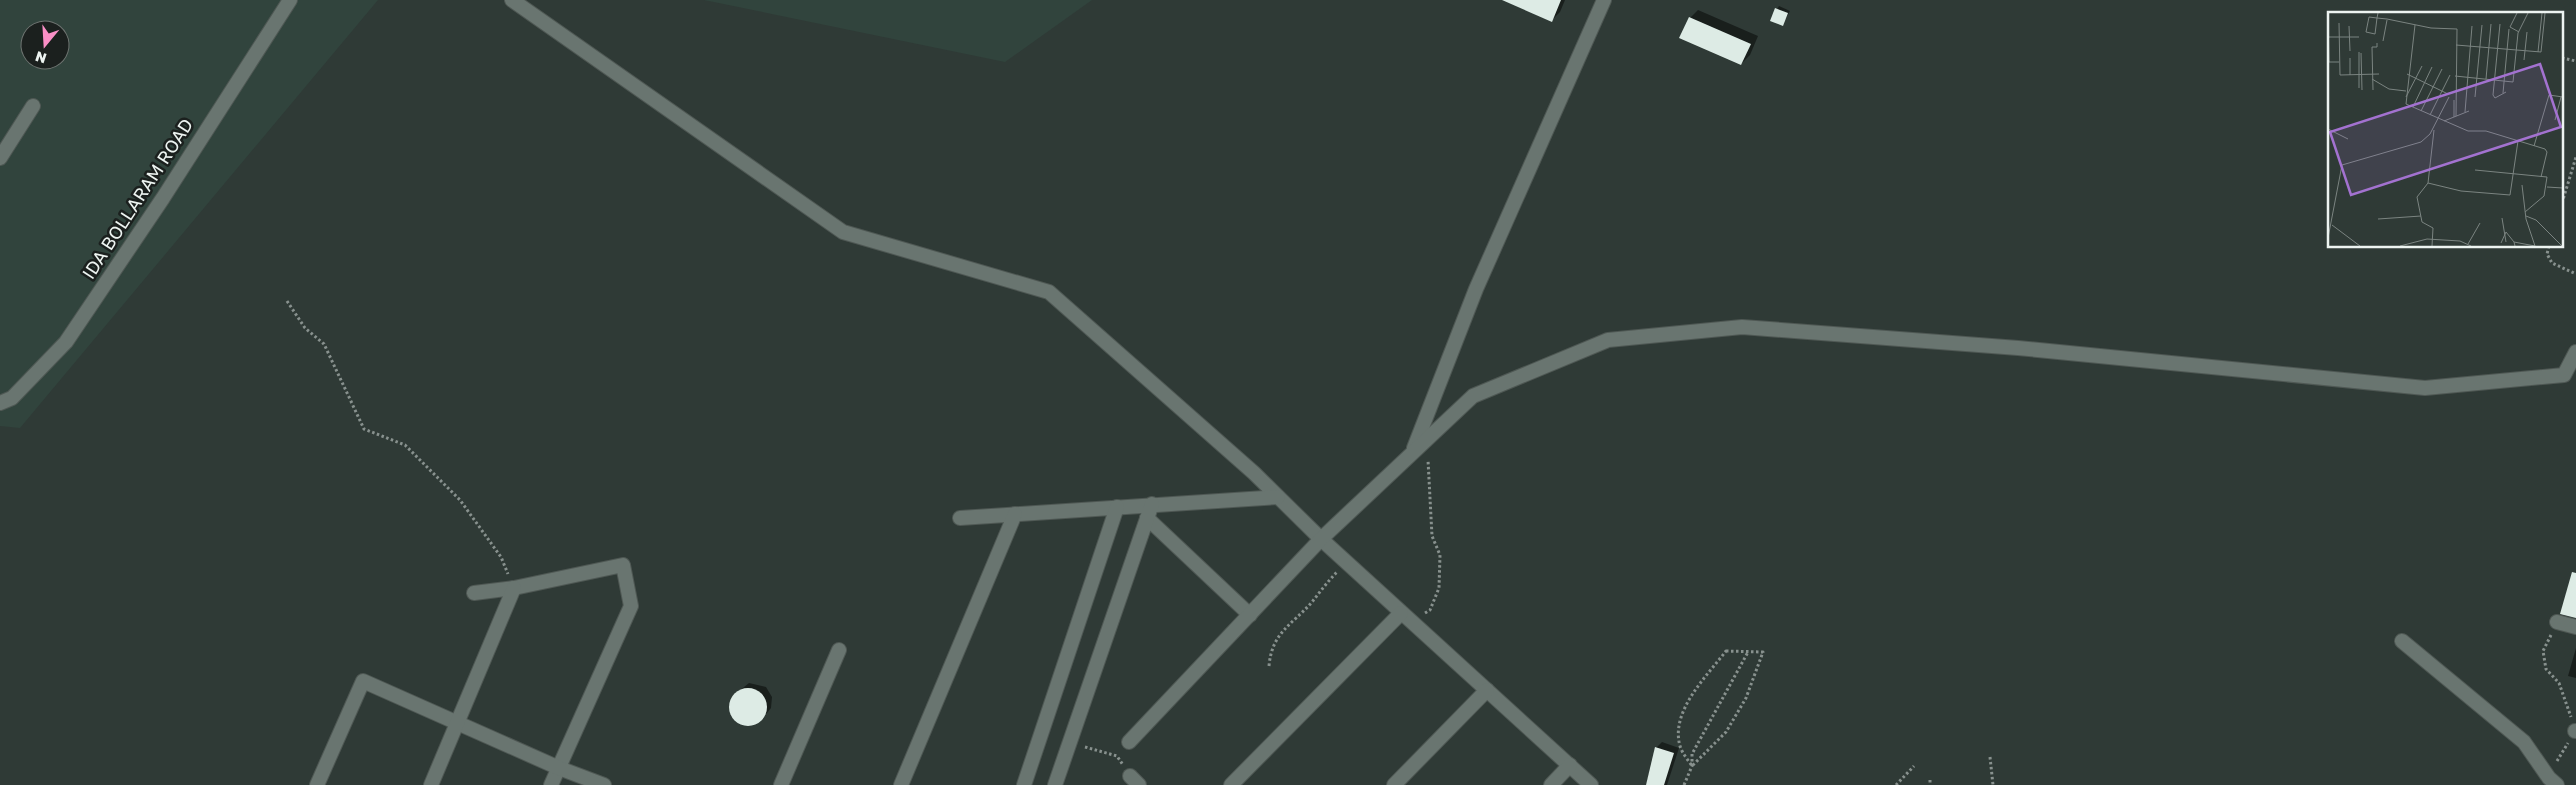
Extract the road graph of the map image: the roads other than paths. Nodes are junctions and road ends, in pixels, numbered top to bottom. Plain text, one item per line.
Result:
1 (290, 0) edge
2 (512, 0) edge
3 (1604, 0) edge
4 (526, 4) edge
5 (33, 106) dead end
6 (0, 158) edge
7 (2576, 352) edge
8 (0, 402) edge
9 (1412, 454) junction
10 (1278, 497) junction
11 (1152, 504) junction
12 (1117, 507) junction
13 (1015, 514) junction
14 (960, 518) dead end
15 (1147, 518) junction
16 (1321, 540) junction
17 (514, 588) junction
18 (474, 593) dead end
19 (1401, 613) junction
20 (1250, 615) junction
21 (2557, 622) road end
22 (2576, 627) edge
23 (2402, 640) dead end
24 (839, 650) dead end
25 (1487, 690) junction
26 (458, 722) junction
27 (1129, 742) dead end
28 (1570, 766) junction
29 (558, 768) junction
30 (2553, 782) edge
31 (317, 785) edge
32 (431, 785) edge
33 (551, 785) edge
34 (604, 785) edge
35 (781, 785) edge
36 (901, 785) edge
37 (1024, 785) edge
38 (1055, 785) edge
39 (1231, 785) edge
40 (1394, 785) edge
41 (1551, 785) edge
42 (1591, 785) edge

1 - 8 street, IDA BOLLARAM ROAD
2 - 4 street
3 - 9 street
4 - 10 street
5 - 6 street
7 - 9 street
9 - 16 street
10 - 11 street
10 - 16 street
11 - 12 street
11 - 15 street
12 - 13 street
12 - 37 street
13 - 14 street
13 - 36 street
15 - 20 street
15 - 38 street
16 - 19 street
16 - 20 street
17 - 18 street
17 - 26 street
17 - 29 street
19 - 25 street
19 - 39 street
20 - 27 street
21 - 22 street
23 - 30 street
24 - 35 street
25 - 28 street
25 - 40 street
26 - 29 street
26 - 31 street
26 - 32 street
28 - 41 street
28 - 42 street
29 - 33 street
29 - 34 street

